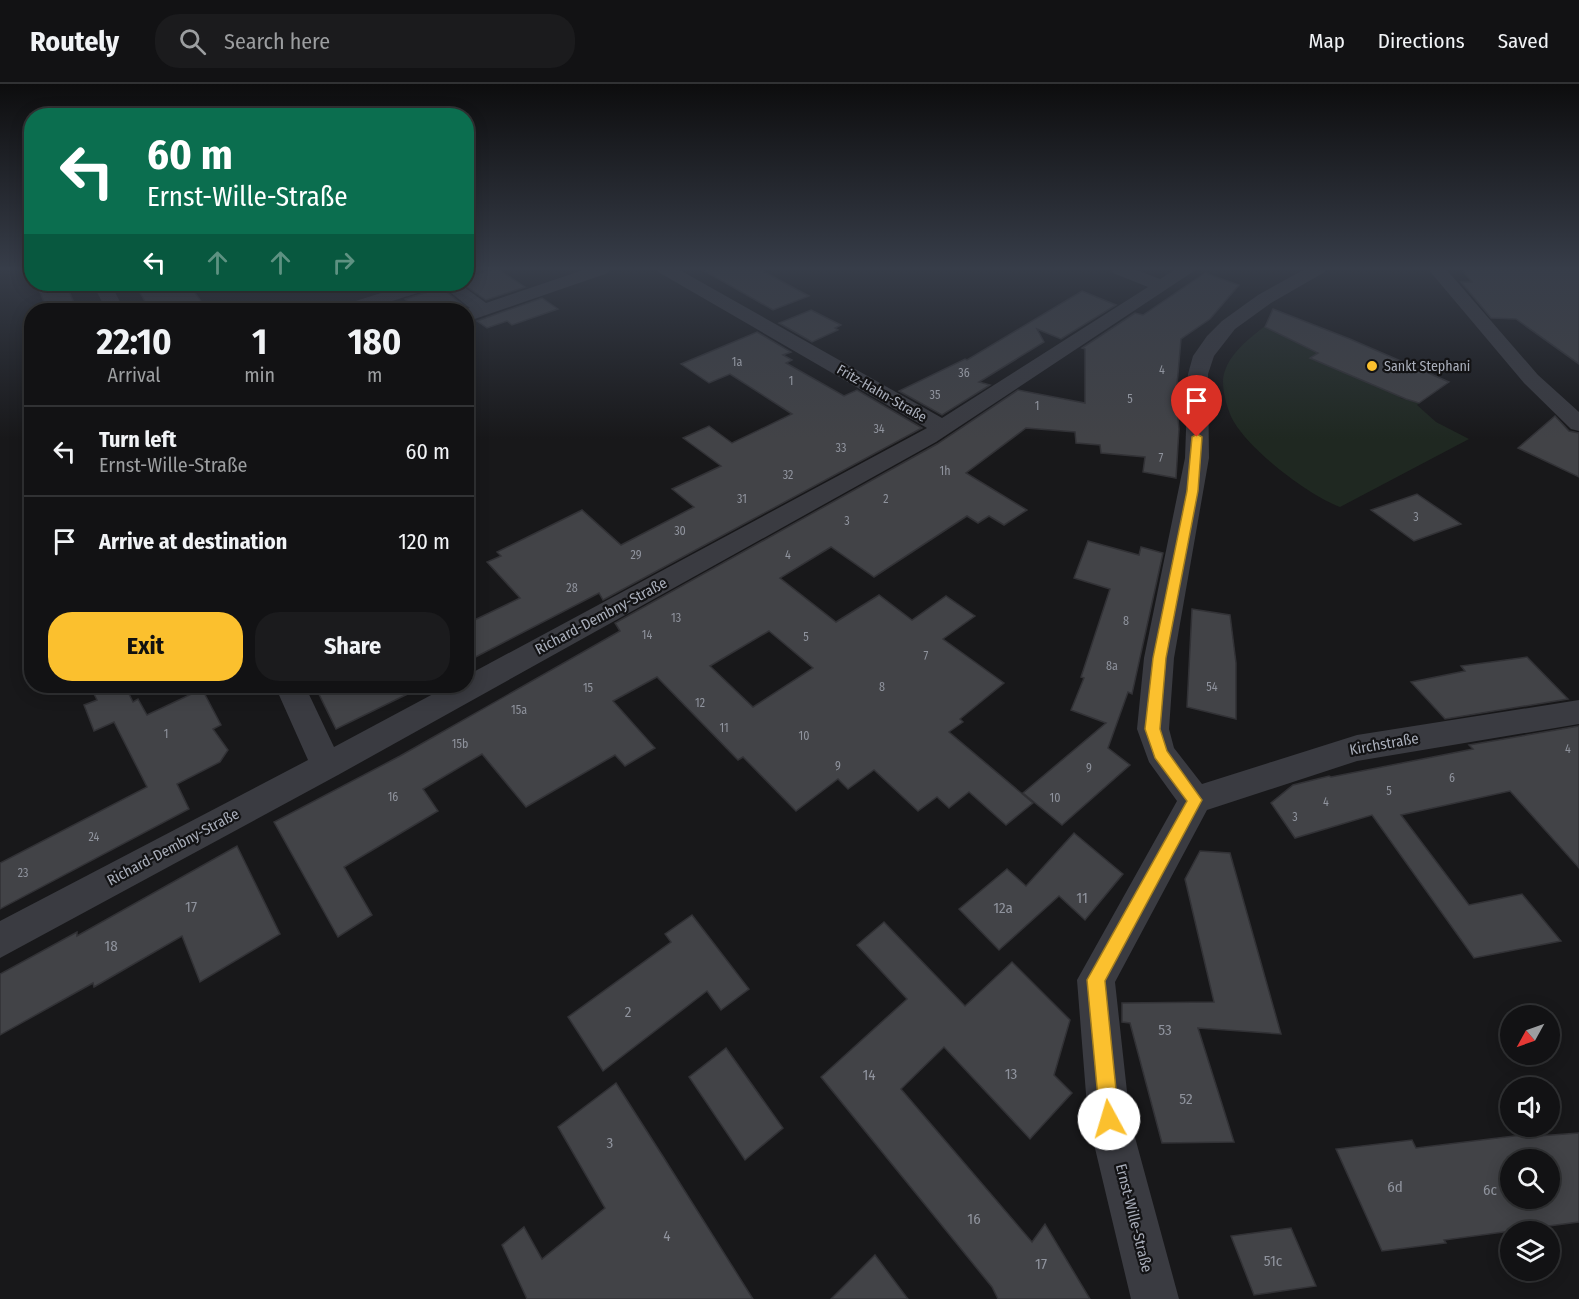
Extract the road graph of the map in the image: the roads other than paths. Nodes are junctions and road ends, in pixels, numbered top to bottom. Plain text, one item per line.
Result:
1 (765, 326) edge
2 (1098, 326) edge
3 (1229, 326) edge
4 (1485, 326) edge
5 (1579, 424) edge
6 (943, 428) junction
7 (474, 685) edge
8 (293, 693) edge
9 (460, 693) edge
10 (1579, 712) edge
11 (327, 766) junction
12 (1195, 800) junction
13 (0, 940) edge
14 (1155, 1299) edge

1 - 6 street, Fritz-Hahn-Straße
2 - 6 street, Richard-Dembny-Straße
3 - 12 street
4 - 5 street
6 - 7 street, Richard-Dembny-Straße
8 - 11 street
9 - 11 street, Richard-Dembny-Straße
10 - 12 street, Kirchstraße
11 - 13 street, Richard-Dembny-Straße
12 - 14 street, Ernst-Wille-Straße

